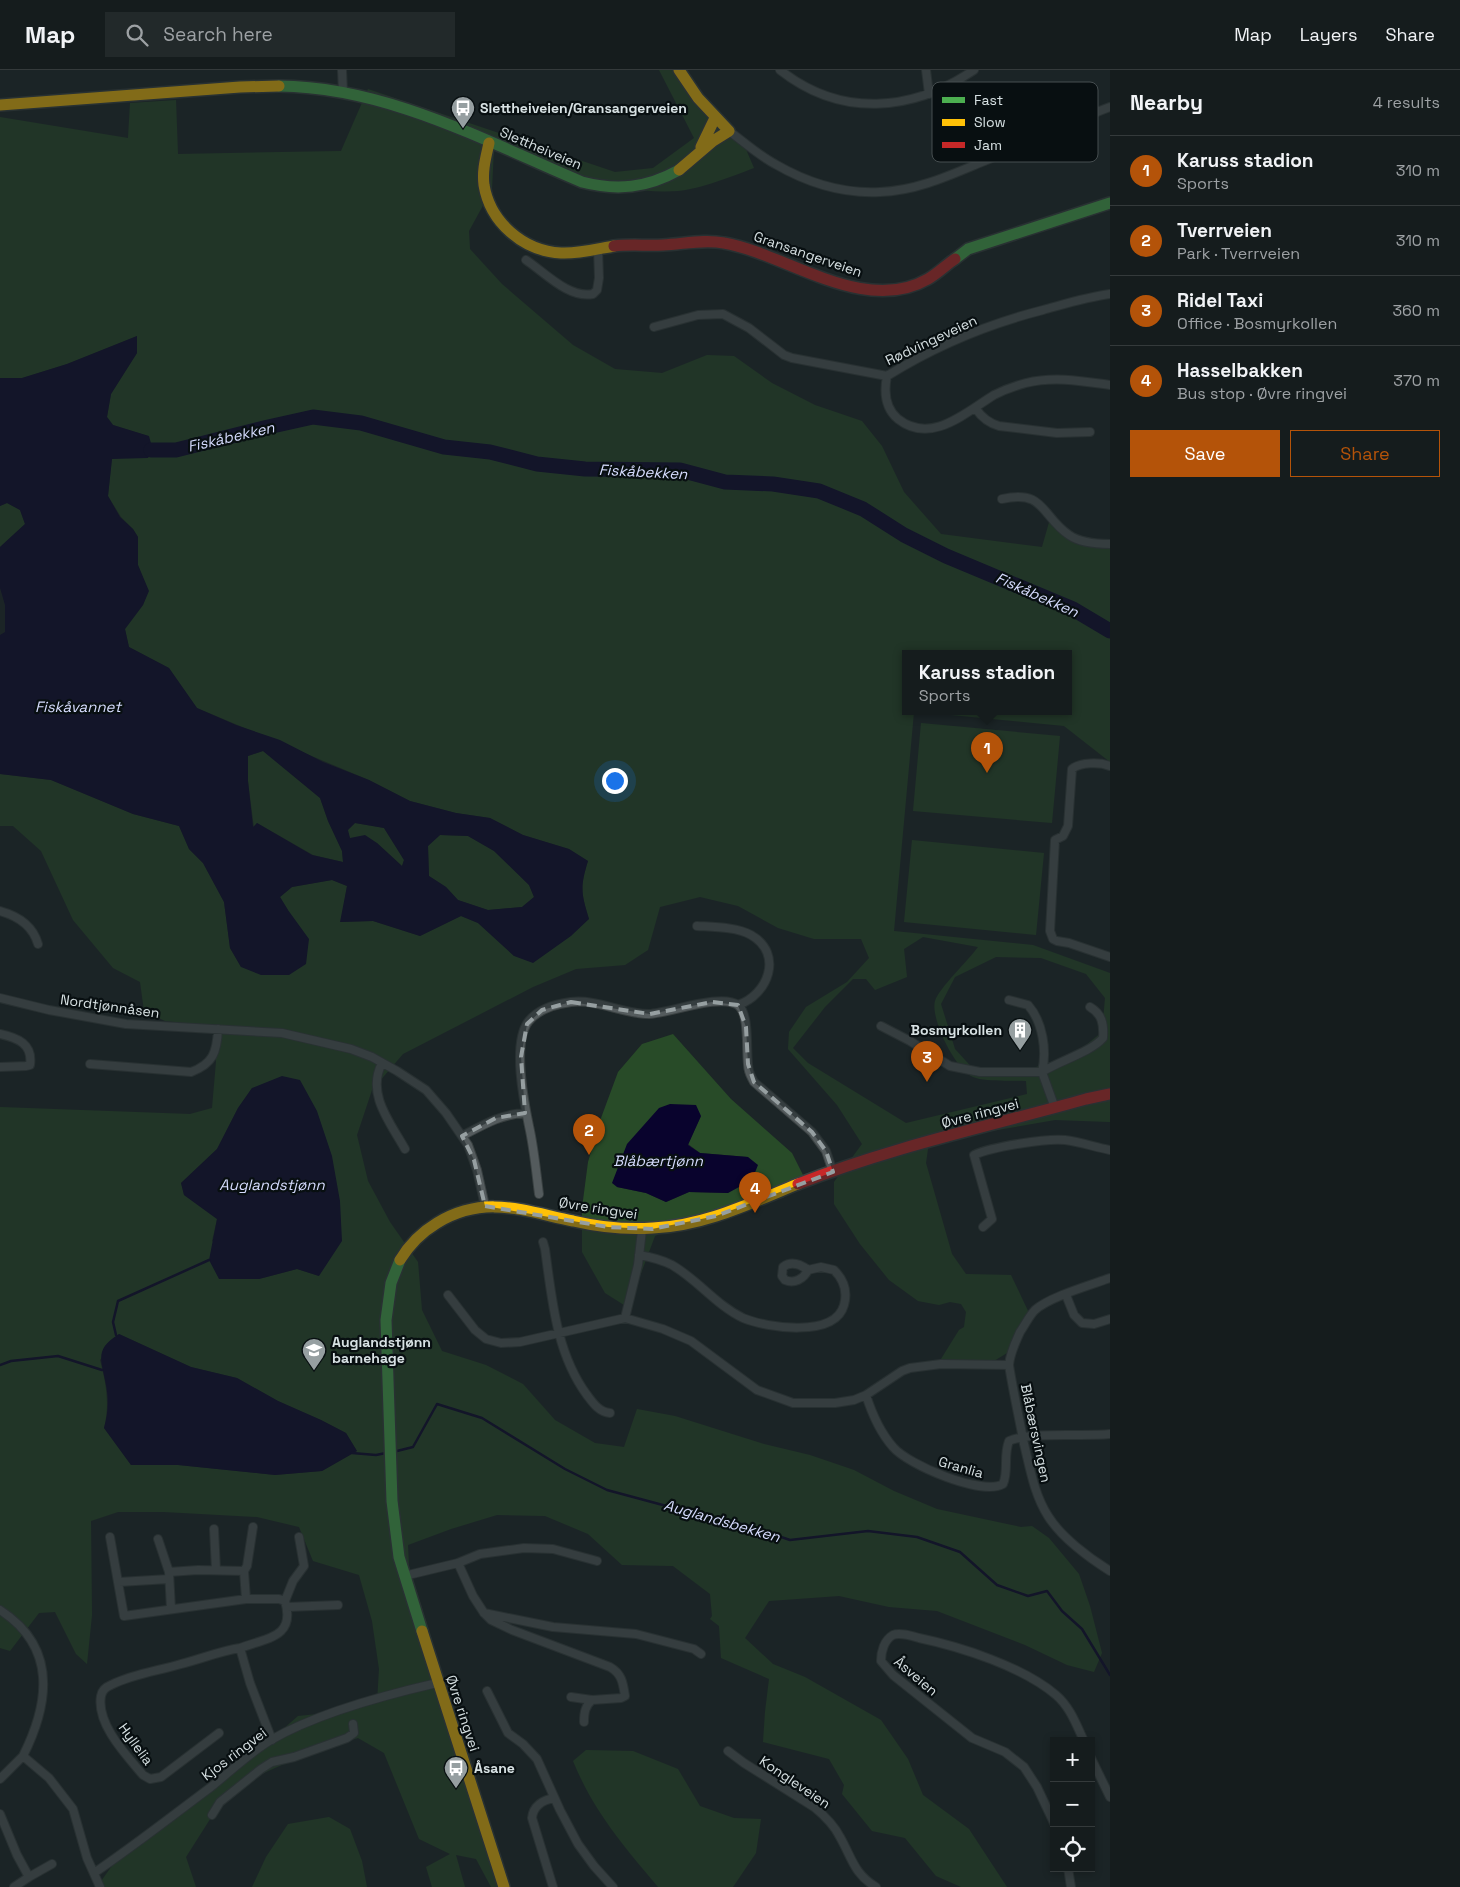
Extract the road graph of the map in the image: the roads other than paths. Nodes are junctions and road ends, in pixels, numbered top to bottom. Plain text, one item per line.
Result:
1 (342, 70) edge
2 (679, 70) edge
3 (780, 70) edge
4 (926, 70) edge
5 (974, 70) edge
6 (955, 82) edge
7 (343, 92) junction
8 (932, 93) edge
9 (929, 94) junction
10 (0, 105) edge
11 (1110, 107) edge
12 (1098, 112) edge
13 (715, 118) junction
14 (728, 130) junction
15 (490, 143) junction
16 (696, 155) junction
17 (981, 162) edge
18 (1110, 203) edge
19 (598, 248) junction
20 (526, 260) dead end
21 (1110, 294) edge
22 (654, 327) dead end
23 (887, 376) junction
24 (1110, 385) edge
25 (976, 409) junction
26 (1090, 432) dead end
27 (1002, 499) dead end
28 (1110, 544) edge
29 (1110, 766) edge
30 (0, 911) edge
31 (697, 926) dead end
32 (38, 944) dead end
33 (1110, 958) edge
34 (0, 998) edge
35 (1009, 1000) dead end
36 (738, 1005) junction
37 (1090, 1007) dead end
38 (880, 1026) dead end
39 (218, 1029) junction
40 (0, 1034) edge
41 (382, 1062) junction
42 (90, 1064) dead end
43 (0, 1067) edge
44 (1042, 1072) junction
45 (1110, 1094) edge
46 (1055, 1108) junction
47 (525, 1113) junction
48 (462, 1136) junction
49 (405, 1149) dead end
50 (1110, 1150) edge
51 (833, 1172) junction
52 (539, 1194) dead end
53 (484, 1206) junction
54 (983, 1227) dead end
55 (642, 1230) junction
56 (543, 1242) dead end
57 (639, 1254) junction
58 (808, 1270) dead end
59 (1109, 1281) edge
60 (448, 1295) dead end
61 (1066, 1295) junction
62 (625, 1318) junction
63 (1110, 1319) edge
64 (558, 1332) junction
65 (1009, 1365) junction
66 (866, 1395) junction
67 (610, 1413) dead end
68 (1110, 1434) edge
69 (1023, 1439) junction
70 (252, 1527) dead end
71 (214, 1529) dead end
72 (110, 1536) dead end
73 (299, 1537) dead end
74 (158, 1539) dead end
75 (597, 1561) dead end
76 (458, 1563) junction
77 (216, 1570) junction
78 (244, 1571) junction
79 (1110, 1572) edge
80 (169, 1575) junction
81 (404, 1576) junction
82 (119, 1582) junction
83 (246, 1599) junction
84 (286, 1604) junction
85 (338, 1605) dead end
86 (171, 1609) junction
87 (0, 1610) edge
88 (484, 1613) junction
89 (240, 1648) junction
90 (701, 1654) dead end
91 (437, 1683) junction
92 (487, 1691) dead end
93 (570, 1697) dead end
94 (592, 1700) junction
95 (584, 1722) dead end
96 (353, 1724) dead end
97 (219, 1733) dead end
98 (1082, 1737) edge
99 (272, 1740) junction
100 (728, 1751) dead end
101 (23, 1756) junction
102 (1095, 1766) edge
103 (0, 1779) edge
104 (1110, 1797) edge
105 (554, 1798) junction
106 (0, 1814) edge
107 (1050, 1814) edge
108 (212, 1815) dead end
109 (52, 1864) dead end
110 (1069, 1872) edge
111 (94, 1873) junction
112 (29, 1877) junction
113 (14, 1887) edge
114 (100, 1887) edge
115 (504, 1887) edge
116 (553, 1887) edge
117 (613, 1887) edge
118 (876, 1887) edge
119 (1071, 1887) edge

1 - 7 street
2 - 13 street
3 - 9 street
4 - 9 street
5 - 6 street
7 - 10 street, Slettheiveien
7 - 15 street, Slettheiveien
8 - 9 street
11 - 12 street
13 - 14 street
13 - 16 street, Slettheiveien
14 - 16 street, Slettheiveien
14 - 17 street
15 - 16 street, Slettheiveien
15 - 19 street, Gransangerveien
18 - 19 street, Gransangerveien
19 - 20 street
21 - 23 street, Rødvingeveien
22 - 23 street, Rødvingeveien
23 - 25 street
24 - 25 street
25 - 26 street
27 - 28 street
29 - 33 street
30 - 32 street
31 - 36 street
34 - 39 street, Nordtjønnåsen
35 - 44 street
36 - 47 street
36 - 51 street
37 - 44 street
38 - 44 street
39 - 41 street, Nordtjønnåsen
39 - 42 street
40 - 43 street
41 - 48 street, Nordtjønnåsen
41 - 49 street
44 - 46 street
45 - 46 street, Øvre ringvei
46 - 51 street, Øvre ringvei
47 - 48 street
47 - 52 street
48 - 53 street, Nordtjønnåsen
50 - 54 street
51 - 55 street, Øvre ringvei
53 - 55 street, Øvre ringvei
53 - 81 street, Øvre ringvei
55 - 57 street
56 - 64 street
57 - 58 street
57 - 62 street
59 - 61 street, Blåbærsvingen
60 - 64 street
61 - 63 street
61 - 65 street, Blåbærsvingen
62 - 64 street
62 - 66 street
64 - 67 street
65 - 66 street
65 - 69 street, Blåbærsvingen
66 - 69 street, Granlia
68 - 69 street, Granlia
69 - 79 street, Blåbærsvingen
70 - 78 street
71 - 77 street
72 - 82 street
73 - 84 street, Hyllelia
74 - 80 street
75 - 76 street
76 - 81 street
76 - 88 street
77 - 78 street
77 - 80 street
78 - 83 street
80 - 82 street
80 - 86 street
81 - 91 street, Øvre ringvei
82 - 86 street
83 - 84 street
83 - 86 street
84 - 85 street
84 - 89 street, Hyllelia
87 - 101 street
88 - 90 street
88 - 94 street
89 - 97 street, Hyllelia
89 - 99 street
91 - 99 street, Kjos ringvei
91 - 115 street, Øvre ringvei
92 - 105 street
93 - 94 street
94 - 95 street
96 - 108 street, Kjos ringvei
98 - 107 street, Åsveien
99 - 111 street, Kjos ringvei
100 - 118 street, Kongleveien
101 - 103 street
101 - 111 street
102 - 104 street
105 - 116 street
105 - 117 street
106 - 112 street
109 - 112 street
110 - 119 street
111 - 114 street
112 - 113 street

